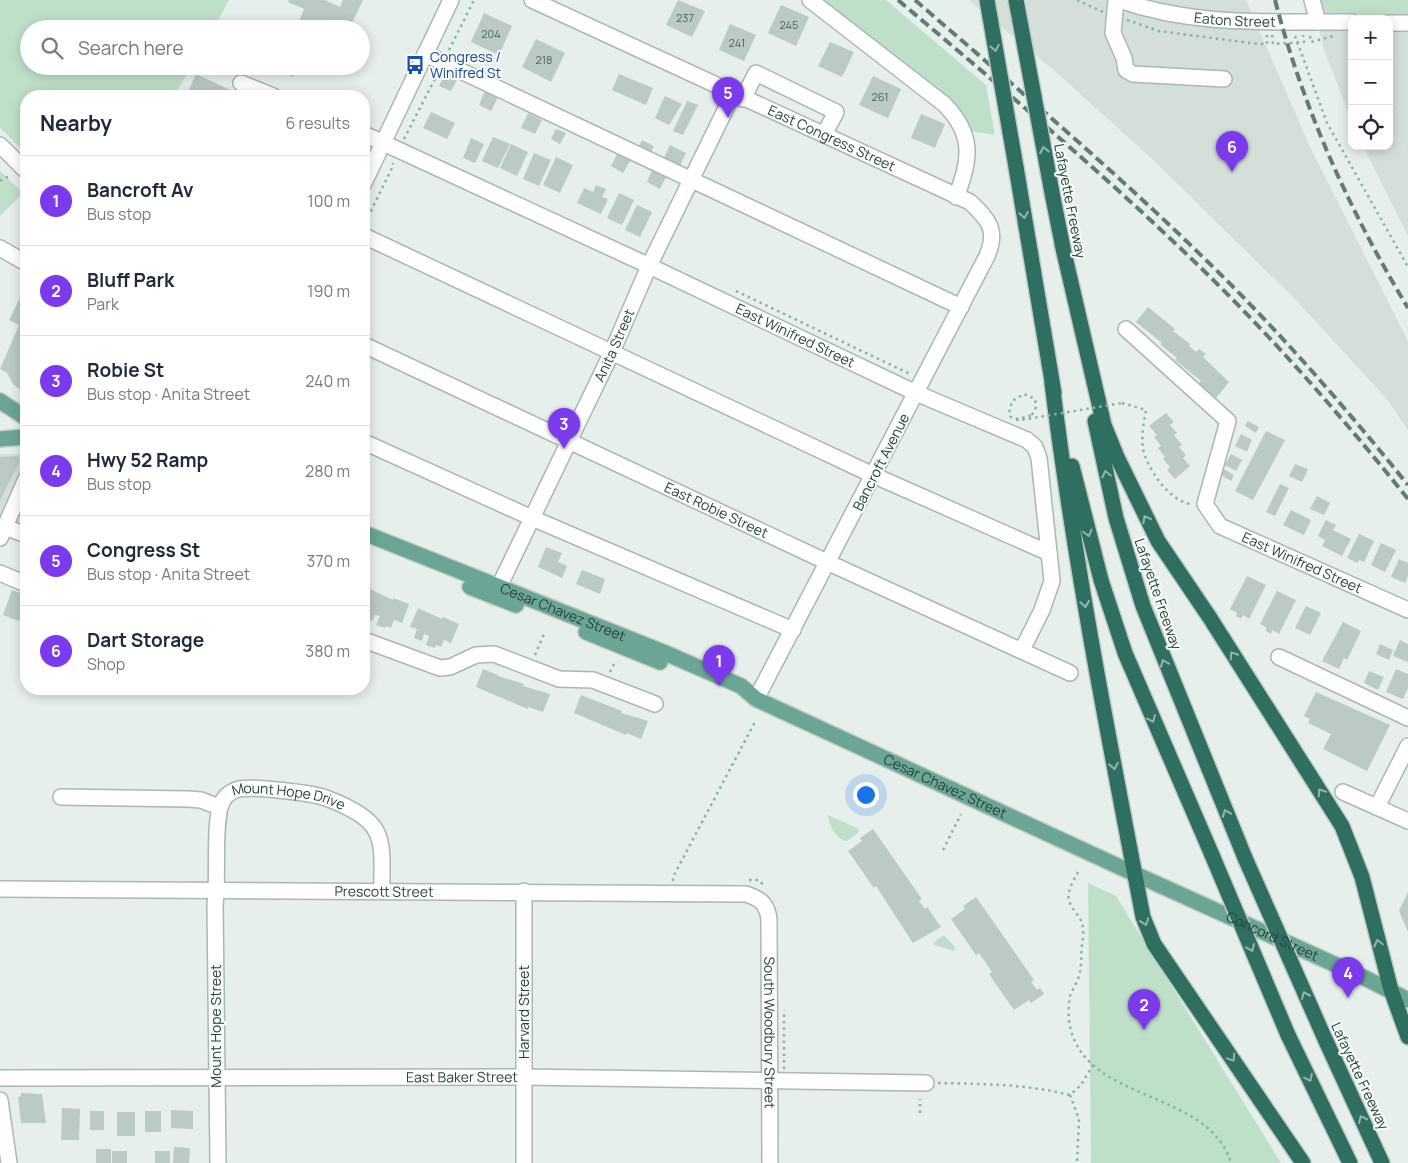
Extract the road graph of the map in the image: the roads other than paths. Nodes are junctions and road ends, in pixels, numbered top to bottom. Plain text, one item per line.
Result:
1 (451, 0) edge
2 (532, 0) edge
3 (810, 0) edge
4 (987, 0) edge
5 (1016, 0) edge
6 (1312, 0) edge
7 (1122, 1) edge
8 (1318, 22) junction
9 (1348, 22) edge
10 (1393, 23) edge
11 (1408, 23) edge
12 (425, 54) junction
13 (1224, 80) dead end
14 (240, 83) dead end
15 (258, 90) edge
16 (738, 96) junction
17 (824, 135) junction
18 (370, 137) edge
19 (384, 143) junction
20 (0, 145) edge
21 (20, 165) edge
22 (370, 171) edge
23 (692, 179) junction
24 (956, 197) junction
25 (989, 222) joint
26 (370, 239) edge
27 (1062, 244) junction
28 (0, 248) edge
29 (20, 260) edge
30 (649, 266) junction
31 (960, 307) junction
32 (1126, 328) dead end
33 (370, 348) edge
34 (612, 352) junction
35 (1052, 383) junction
36 (916, 393) junction
37 (0, 401) edge
38 (20, 414) edge
39 (20, 438) edge
40 (0, 440) edge
41 (570, 442) junction
42 (370, 445) edge
43 (873, 475) junction
44 (20, 493) edge
45 (532, 518) junction
46 (3, 533) edge
47 (20, 534) edge
48 (370, 537) edge
49 (370, 547) edge
50 (1049, 553) junction
51 (829, 563) junction
52 (0, 573) edge
53 (20, 581) edge
54 (496, 592) junction
55 (1408, 610) edge
56 (793, 630) junction
57 (370, 642) edge
58 (1022, 650) junction
59 (1279, 657) dead end
60 (1070, 673) dead end
61 (756, 699) junction
62 (655, 704) dead end
63 (1408, 718) edge
64 (1408, 746) edge
65 (1343, 792) dead end
66 (61, 797) dead end
67 (219, 807) junction
68 (1376, 807) junction
69 (1408, 821) edge
70 (1134, 874) junction
71 (0, 889) edge
72 (218, 890) junction
73 (382, 891) junction
74 (524, 891) junction
75 (767, 899) joint
76 (1391, 990) junction
77 (1408, 1000) edge
78 (1408, 1037) edge
79 (216, 1077) junction
80 (523, 1077) junction
81 (0, 1078) edge
82 (770, 1082) junction
83 (926, 1083) road end
84 (0, 1100) edge
85 (9, 1163) edge
86 (218, 1163) edge
87 (524, 1163) edge
88 (770, 1163) edge
89 (1303, 1163) edge
90 (1350, 1163) edge
91 (1382, 1163) edge

1 - 12 street
2 - 16 street, East Congress Street
3 - 24 street
4 -> 35 highway, bridge
27 -> 5 highway, Lafayette Freeway, bridge
6 - 8 street
7 - 8 street, Eaton Street
7 - 13 street
8 - 9 street, Eaton Street
10 - 11 street
12 - 19 street
12 - 23 street
14 - 15 street
16 - 17 street, East Congress Street
16 - 17 street, Anita Street
16 - 23 street, Anita Street
17 - 24 street, East Congress Street
18 - 19 street, East Winifred Street
19 - 22 street
19 - 30 street, East Winifred Street
20 - 21 street
23 - 30 street, Anita Street
23 - 31 street
24 - 25 street, East Congress Street
25 - 31 street, Bancroft Avenue
26 - 34 street
76 -> 27 highway
91 -> 27 highway, Lafayette Freeway, bridge
28 - 29 street
30 - 34 street, Anita Street
30 - 36 street, East Winifred Street
31 - 36 street, Bancroft Avenue
32 - 55 street, East Winifred Street
33 - 41 street, East Robie Street
34 - 41 street, Anita Street
34 - 43 street
35 -> 70 highway
35 -> 90 highway, bridge
36 - 43 street, Bancroft Avenue
36 - 50 street, East Winifred Street
37 - 38 main road
39 - 40 main road
41 - 45 street, Anita Street
41 - 51 street, East Robie Street
42 - 45 street
43 - 50 street
43 - 51 street, Bancroft Avenue
44 - 46 street
45 - 54 street, Anita Street
45 - 56 street
46 - 47 street
48 - 54 main road, Cesar Chavez Street
49 - 54 main road, Cesar Chavez Street
50 - 58 street, East Winifred Street
51 - 56 street, Bancroft Avenue
51 - 58 street, East Robie Street
52 - 53 street
54 - 61 main road, Cesar Chavez Street
56 - 61 street, Bancroft Avenue
57 - 62 street
58 - 60 street, East Robie Street
59 - 63 street
61 - 70 main road, Cesar Chavez Street
64 - 68 street
65 - 68 street
66 - 67 street
67 - 72 street, Mount Hope Drive
67 - 73 street, Mount Hope Drive
68 - 69 street
70 - 76 main road, Concord Street
70 -> 89 highway
71 - 72 street, Prescott Street
72 - 73 street, Prescott Street
72 - 79 street, Mount Hope Street
73 - 74 street, Prescott Street
74 - 75 street, Prescott Street
74 - 80 street, Harvard Street
75 - 82 street, South Woodbury Street
76 - 77 main road, Concord Street
76 - 78 highway
79 - 80 street, East Baker Street
79 - 81 street, East Baker Street
79 - 86 street, Mount Hope Street
80 - 82 street, East Baker Street
80 - 87 street, Harvard Street
82 - 83 street, East Baker Street
82 - 88 street, South Woodbury Street
84 - 85 street

